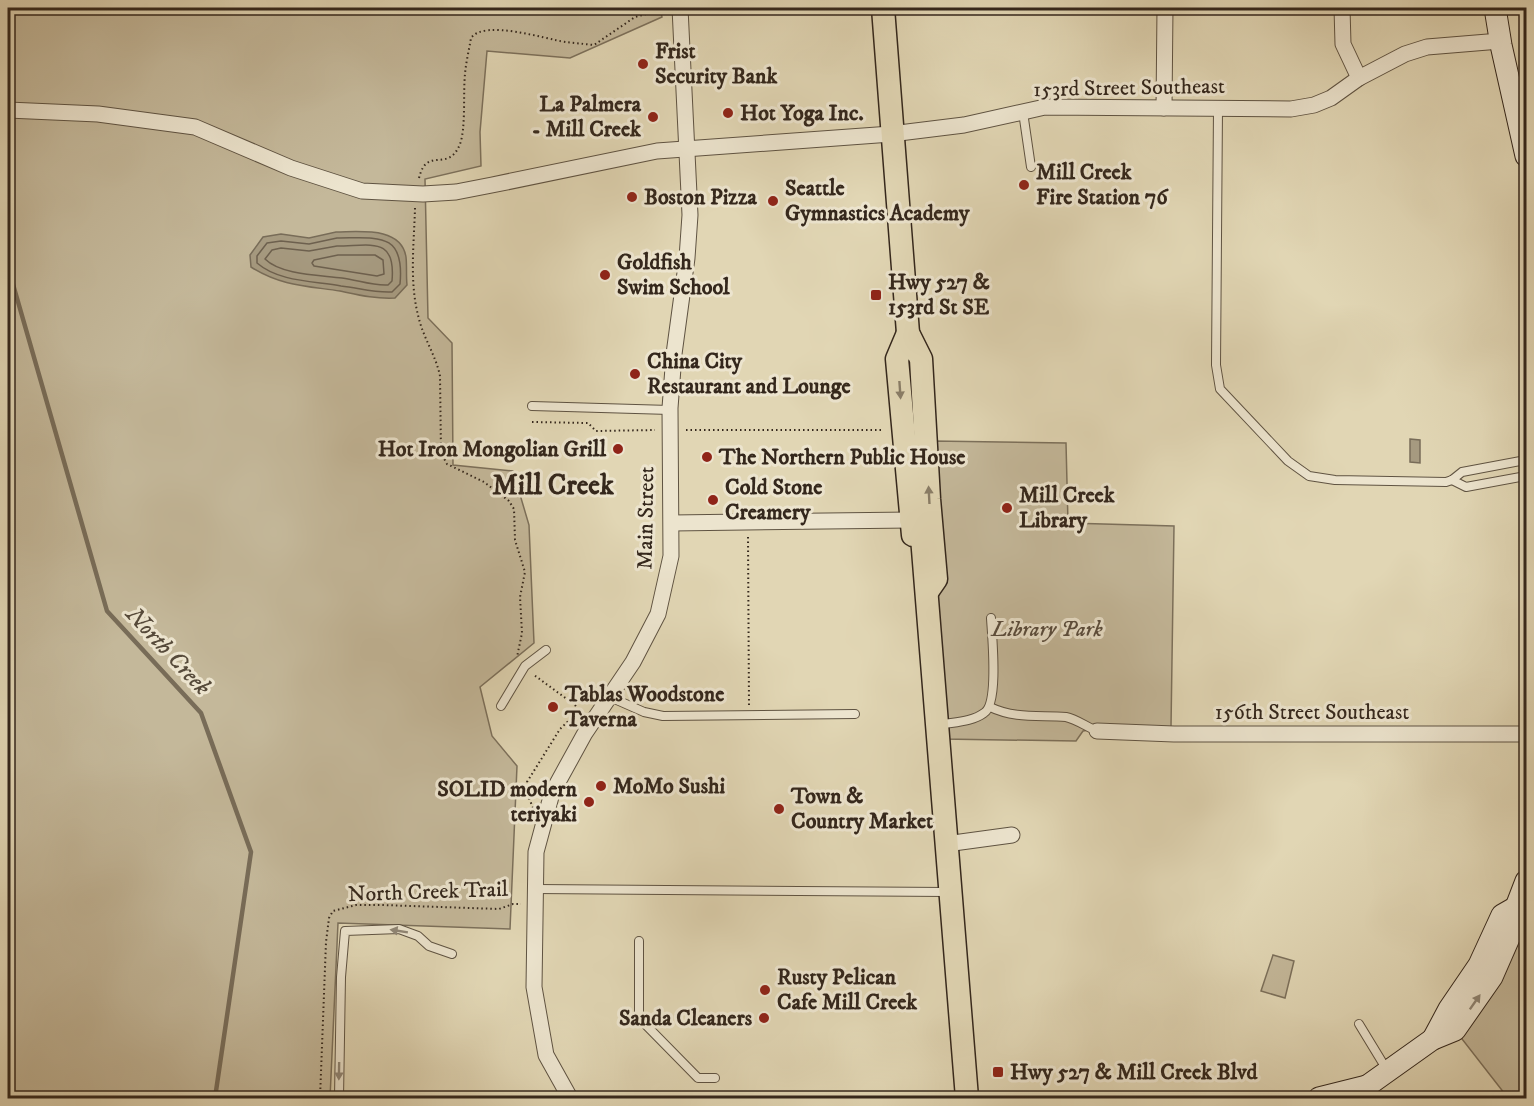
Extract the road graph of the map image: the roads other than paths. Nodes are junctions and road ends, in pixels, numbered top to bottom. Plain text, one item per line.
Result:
1 (680, 8) edge
2 (883, 8) edge
3 (1165, 8) edge
4 (1342, 8) edge
5 (1495, 8) edge
6 (1500, 41) junction
7 (1359, 78) junction
8 (1164, 108) junction
9 (1218, 109) junction
10 (8, 110) edge
11 (1023, 112) junction
12 (891, 134) junction
13 (688, 147) junction
14 (1527, 156) edge
15 (1031, 167) dead end
16 (908, 333) junction
17 (532, 406) dead end
18 (670, 410) junction
19 (1527, 460) edge
20 (1497, 466) junction
21 (1527, 476) edge
22 (1452, 480) junction
23 (1500, 481) junction
24 (911, 520) junction
25 (672, 523) junction
26 (927, 592) junction
27 (991, 618) dead end
28 (546, 650) dead end
29 (610, 697) junction
30 (501, 706) dead end
31 (990, 707) junction
32 (855, 714) dead end
33 (938, 725) junction
34 (1097, 731) joint
35 (1527, 734) edge
36 (1012, 836) dead end
37 (946, 844) junction
38 (1527, 881) edge
39 (529, 892) junction
40 (950, 892) junction
41 (639, 941) dead end
42 (452, 954) dead end
43 (1359, 1024) dead end
44 (1387, 1072) junction
45 (715, 1078) dead end
46 (1362, 1092) edge
47 (339, 1098) edge
48 (570, 1098) edge
49 (967, 1098) edge
50 (1320, 1098) edge

1 - 13 street, Main Street
2 - 12 main road
3 - 8 street
4 - 7 street
5 - 6 street
6 - 7 street, 153rd Street Southeast
6 - 14 street
7 - 9 street, 153rd Street Southeast
8 - 9 street, 153rd Street Southeast
8 - 11 street, 153rd Street Southeast
9 - 22 lane
10 - 13 street, 153rd Street Southeast
11 - 12 street, 153rd Street Southeast
11 - 15 lane
12 - 13 street, 153rd Street Southeast
12 - 16 main road
13 - 18 street, Main Street
16 -> 24 main road
26 -> 16 main road
17 - 18 lane
18 - 25 street, Main Street
19 - 20 lane
20 - 22 lane
20 - 23 lane
21 - 23 lane
22 - 23 lane
24 - 25 street
24 - 26 main road
25 - 29 street, Main Street
26 - 33 main road
27 - 31 lane
28 - 30 lane
29 - 32 lane
29 - 39 street, Main Street
31 - 33 lane
31 - 34 lane
33 - 37 main road
34 - 35 street, 156th Street Southeast
36 - 37 street
37 - 40 main road
38 - 44 street
39 - 40 lane
39 - 48 street, Main Street
40 - 49 main road
41 - 45 lane
42 -> 47 lane
43 - 44 lane
44 - 46 street
46 - 50 street

